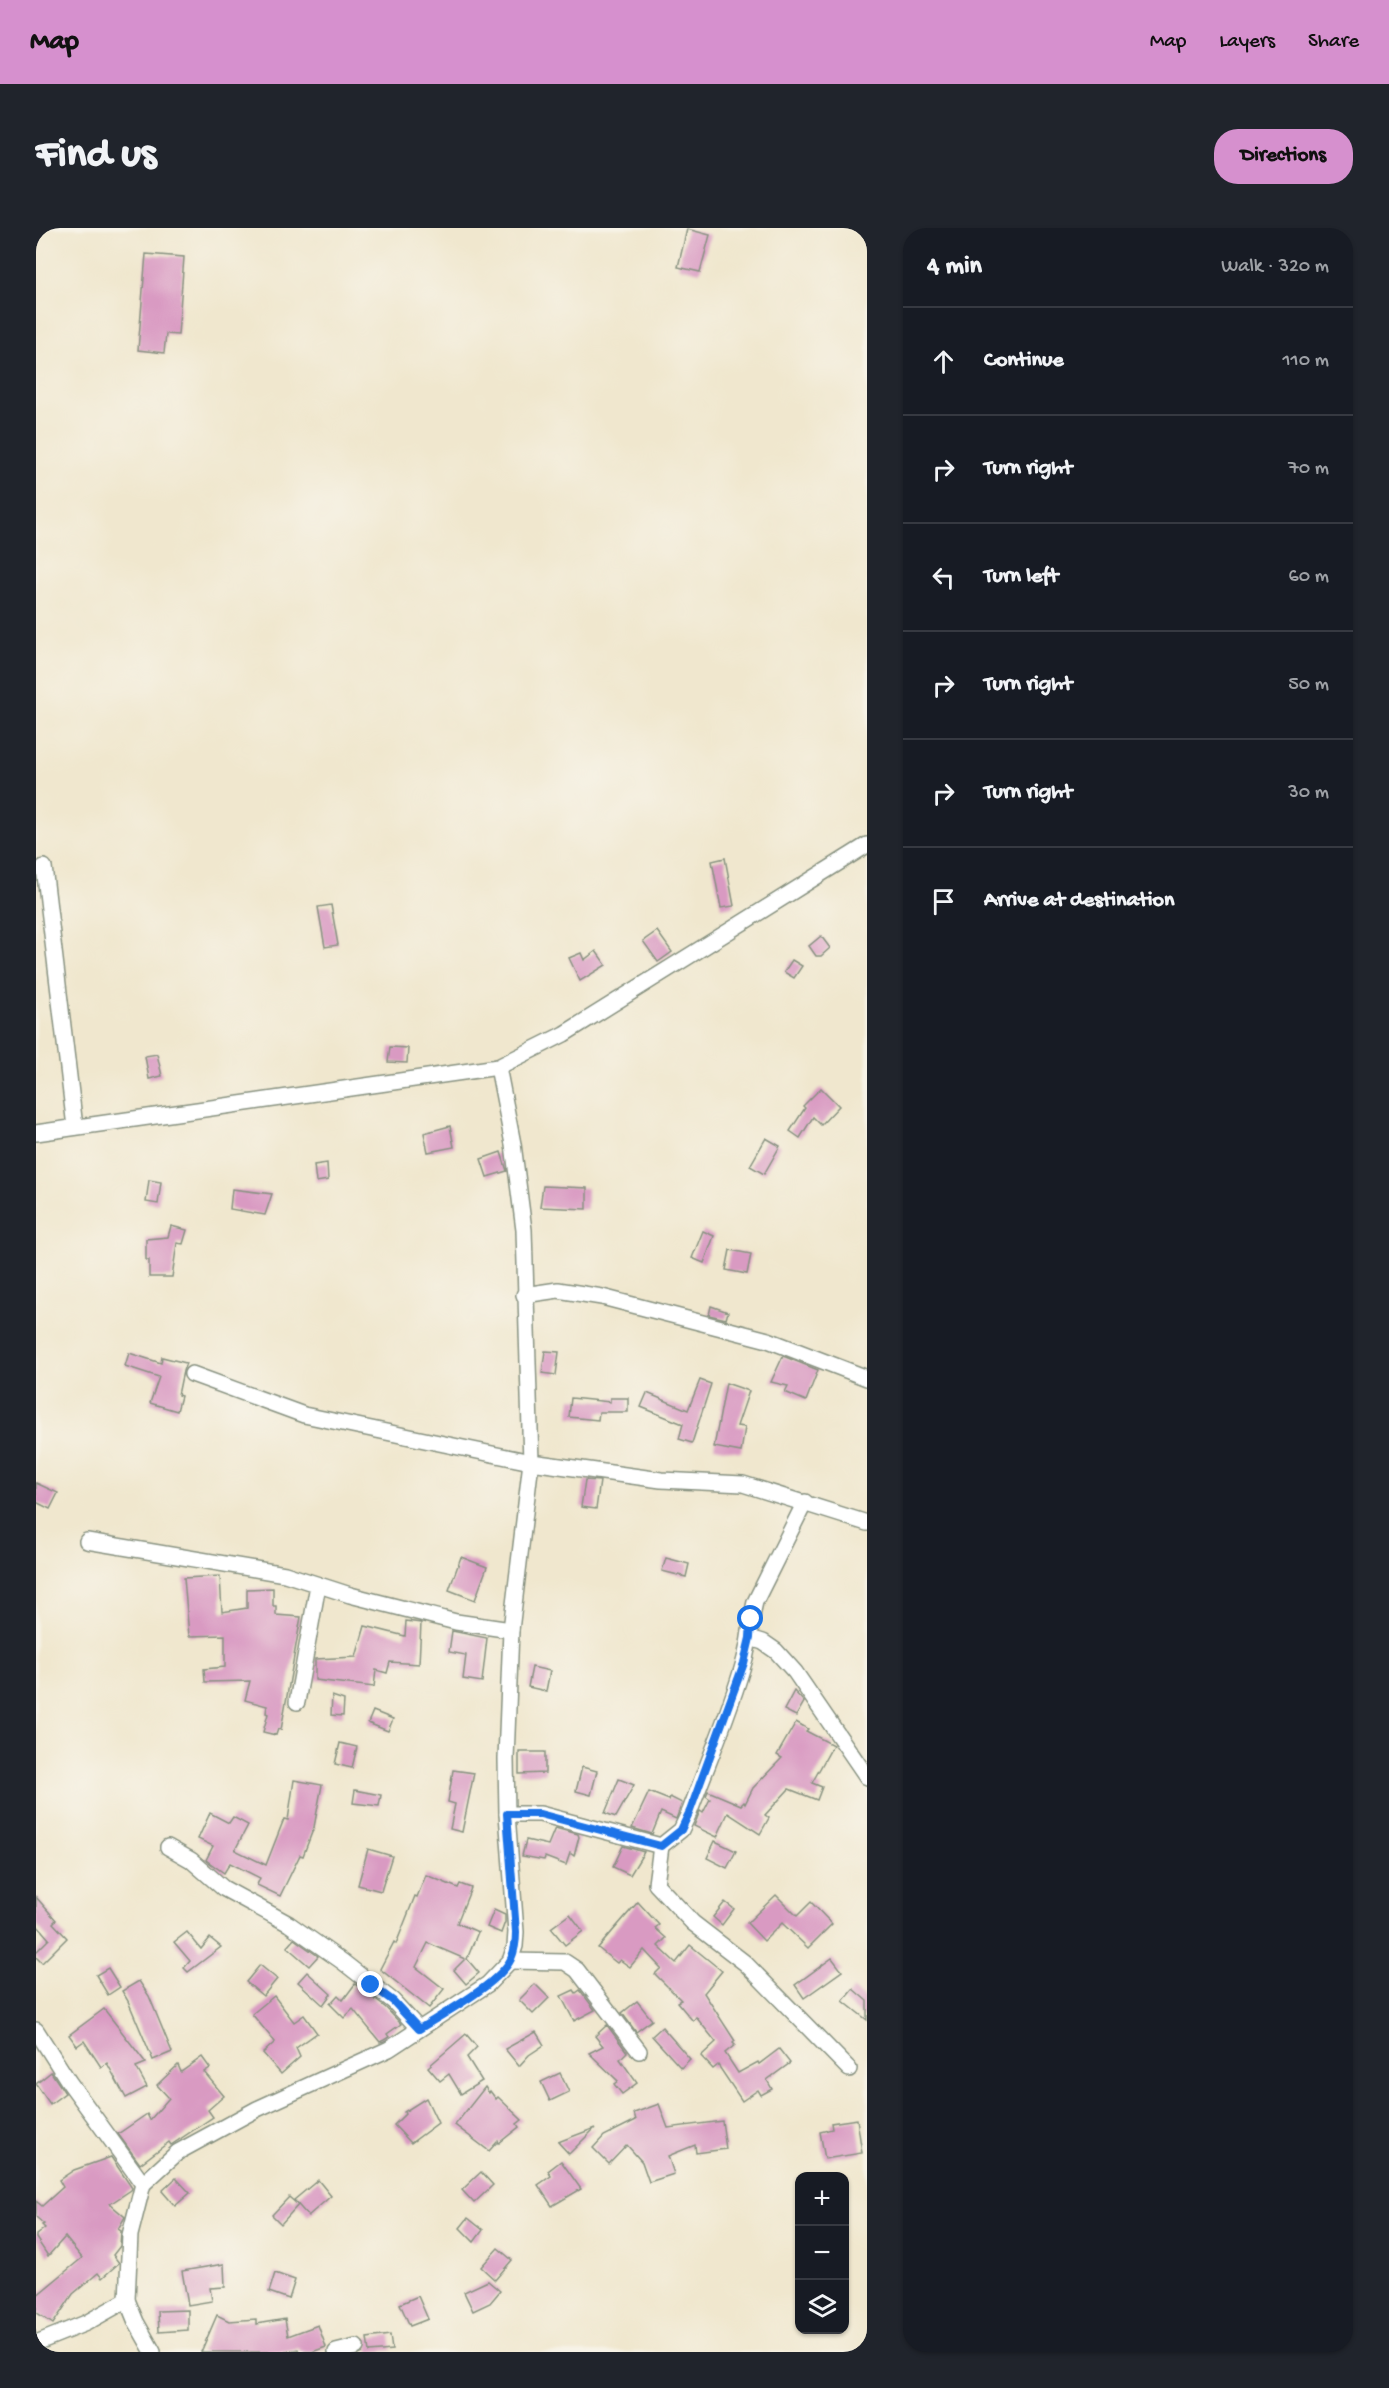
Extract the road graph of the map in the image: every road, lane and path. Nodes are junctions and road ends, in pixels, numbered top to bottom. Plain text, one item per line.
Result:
1 (867, 845) edge
2 (44, 867) dead end
3 (498, 1067) junction
4 (75, 1127) junction
5 (36, 1133) edge
6 (525, 1295) junction
7 (192, 1374) dead end
8 (867, 1377) edge
9 (531, 1462) junction
10 (805, 1502) junction
11 (867, 1523) edge
12 (87, 1541) dead end
13 (318, 1585) junction
14 (511, 1630) junction
15 (750, 1638) junction
16 (297, 1702) dead end
17 (867, 1777) edge
18 (507, 1814) junction
19 (661, 1846) junction
20 (168, 1847) dead end
21 (510, 1961) junction
22 (419, 2029) junction
23 (36, 2030) edge
24 (639, 2051) dead end
25 (849, 2069) dead end
26 (143, 2184) junction
27 (127, 2300) junction
28 (38, 2338) edge
29 (356, 2348) dead end
30 (153, 2352) edge
31 (336, 2352) edge

1 - 3 street
2 - 4 street
3 - 4 street
3 - 6 street
4 - 5 street
6 - 8 street
6 - 9 street
7 - 9 street
9 - 10 street
9 - 14 street
10 - 11 street
10 - 15 street
12 - 13 street
13 - 14 street
13 - 16 street
14 - 18 street
15 - 17 street
15 - 19 street
18 - 19 street
18 - 21 street
19 - 25 street
20 - 22 street
21 - 22 street
21 - 24 street
22 - 26 street
23 - 26 street
26 - 27 street
27 - 28 street
27 - 30 street
29 - 31 street

